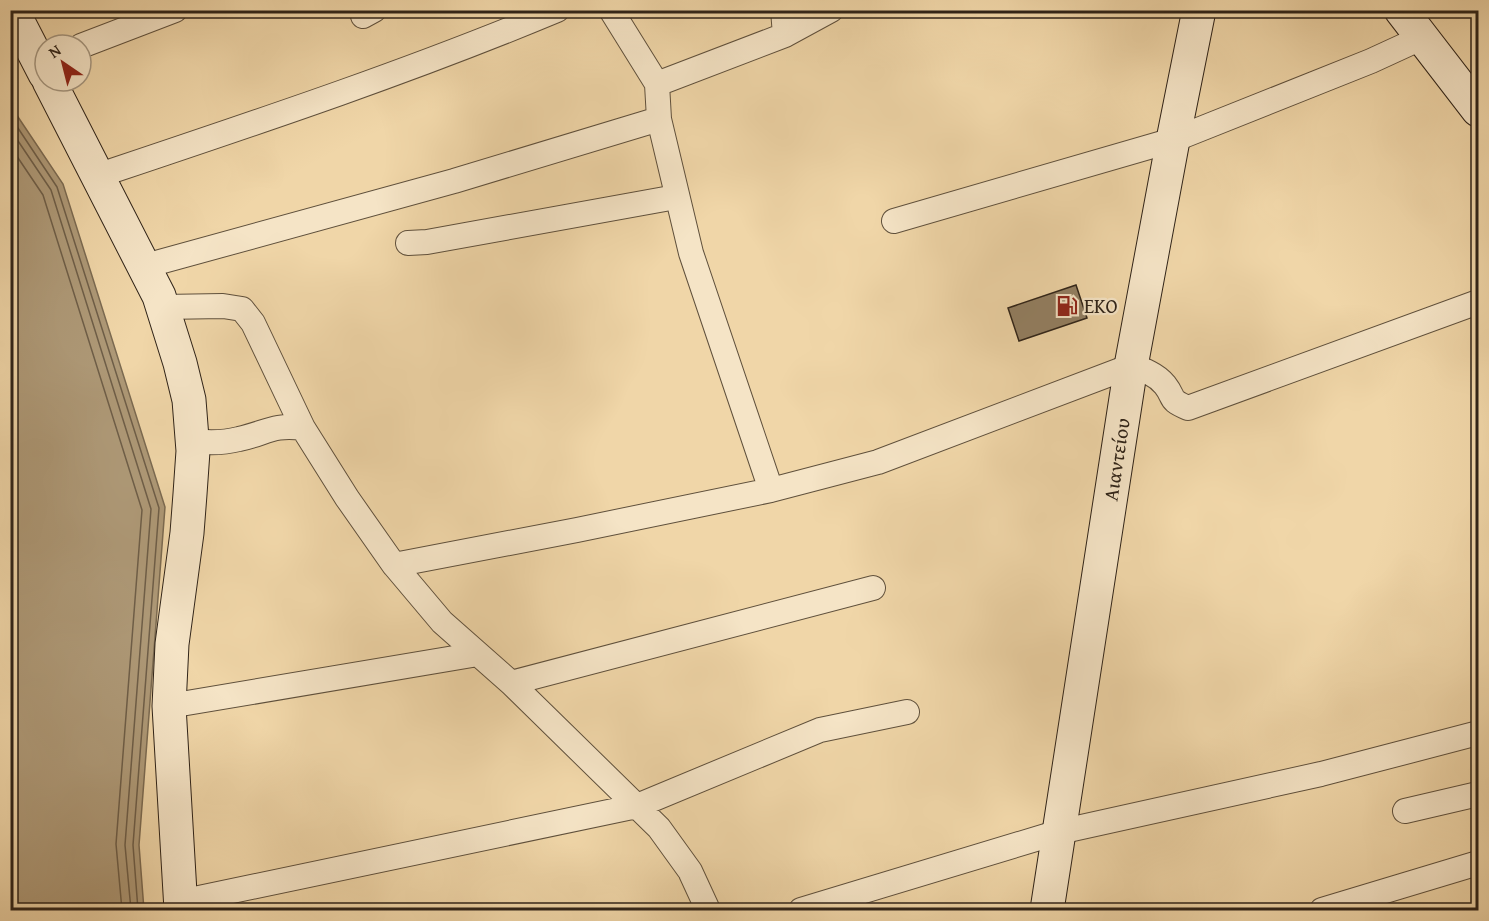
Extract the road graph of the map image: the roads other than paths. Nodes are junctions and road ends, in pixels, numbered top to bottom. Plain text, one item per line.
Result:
1 (12, 10) edge
2 (175, 10) edge
3 (556, 10) edge
4 (611, 10) edge
5 (783, 10) edge
6 (831, 10) edge
7 (1199, 10) edge
8 (1401, 10) edge
9 (785, 35) junction
10 (1421, 38) junction
11 (93, 41) edge
12 (33, 48) edge
13 (657, 84) junction
14 (57, 93) edge
15 (1479, 110) edge
16 (659, 119) junction
17 (1173, 140) junction
18 (98, 176) junction
19 (676, 197) junction
20 (894, 221) dead end
21 (408, 243) dead end
22 (145, 266) junction
23 (1479, 302) edge
24 (163, 307) junction
25 (1131, 366) junction
26 (303, 428) junction
27 (192, 441) junction
28 (771, 490) junction
29 (394, 565) junction
30 (873, 588) dead end
31 (478, 654) junction
32 (512, 683) junction
33 (169, 706) junction
34 (907, 712) dead end
35 (1479, 733) edge
36 (1479, 794) edge
37 (637, 806) junction
38 (1405, 812) dead end
39 (1059, 832) junction
40 (1479, 863) edge
41 (181, 906) edge
42 (708, 910) edge
43 (801, 910) edge
44 (1047, 910) edge
45 (1322, 910) edge

1 - 12 street
2 - 11 street
3 - 18 street
4 - 13 street
5 - 9 street
6 - 9 street
7 - 17 street, Αιαντείου
8 - 10 street
9 - 13 street
10 - 15 street
10 - 17 street
13 - 16 street
14 - 18 street
16 - 19 street
16 - 22 street
17 - 20 street
17 - 25 street, Αιαντείου
18 - 22 street
19 - 21 street
19 - 28 street
22 - 24 street
23 - 25 street
24 - 26 street
24 - 27 street
25 - 28 street
25 - 39 street, Αιαντείου
26 - 27 street
26 - 29 street
27 - 33 street
28 - 29 street
29 - 31 street
30 - 32 street
31 - 32 street
31 - 33 street
32 - 37 street
33 - 41 street
34 - 37 street
35 - 39 street
36 - 38 street
37 - 41 street
37 - 42 street
39 - 43 street
39 - 44 street, Αιαντείου
40 - 45 street

